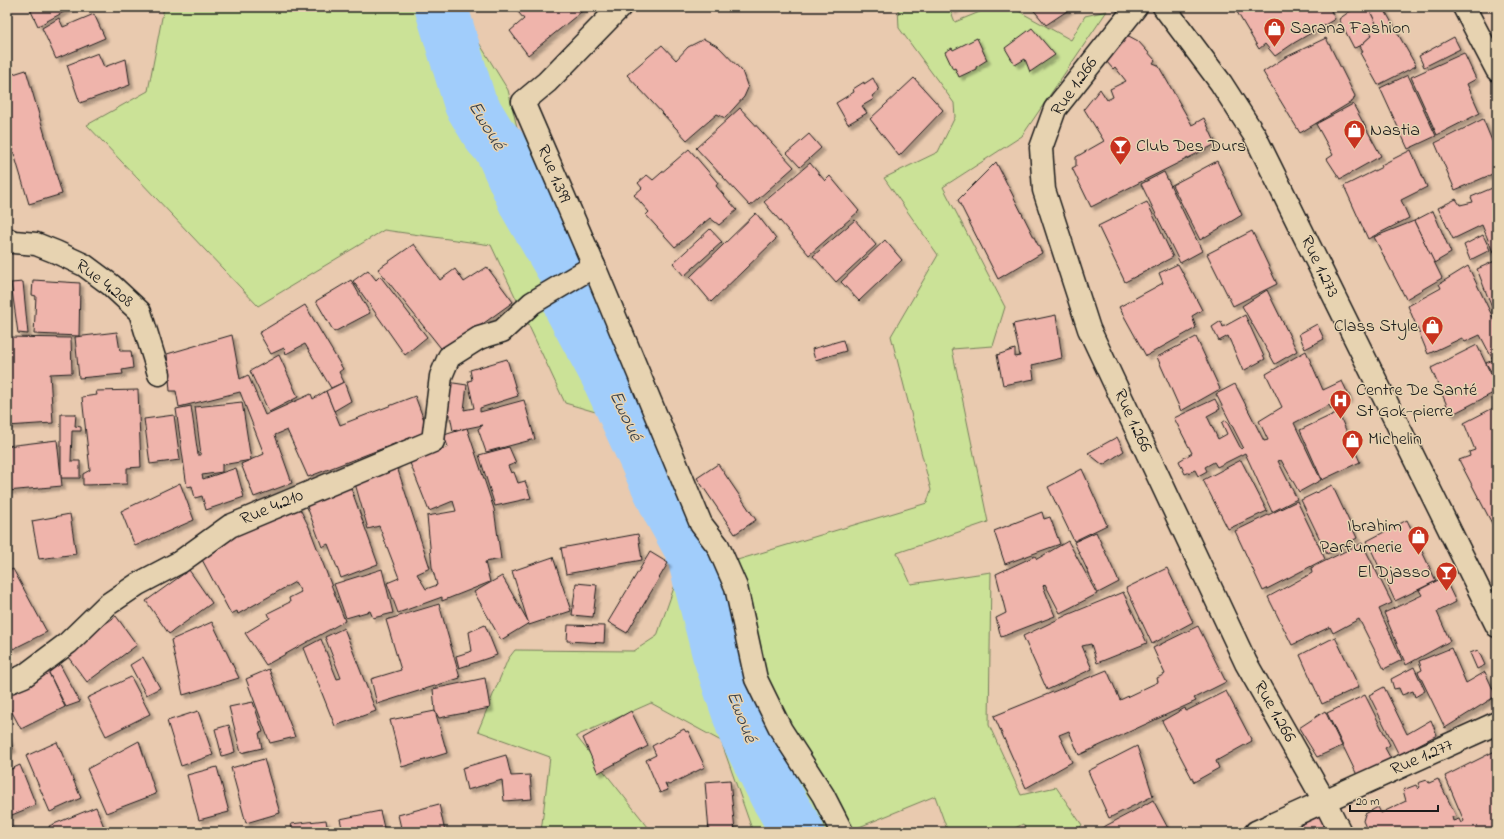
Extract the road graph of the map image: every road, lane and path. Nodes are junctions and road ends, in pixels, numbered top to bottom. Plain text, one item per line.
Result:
1 (620, 7) edge
2 (1136, 7) edge
3 (1164, 7) edge
4 (1464, 7) edge
5 (1497, 70) edge
6 (7, 239) edge
7 (588, 268) junction
8 (159, 374) dead end
9 (1497, 626) edge
10 (7, 683) edge
11 (1497, 723) edge
12 (1325, 802) junction
13 (842, 832) edge
14 (1256, 832) edge
15 (1340, 832) edge

1 - 7 street, Rue 1.399
2 - 12 street, Rue 1.266
3 - 9 street, Rue 1.273
4 - 5 street
6 - 8 street, Rue 4.208
7 - 10 street, Rue 4.210
7 - 13 street
11 - 12 street, Rue 1.277
12 - 14 street, Rue 1.277
12 - 15 street, Rue 1.266

